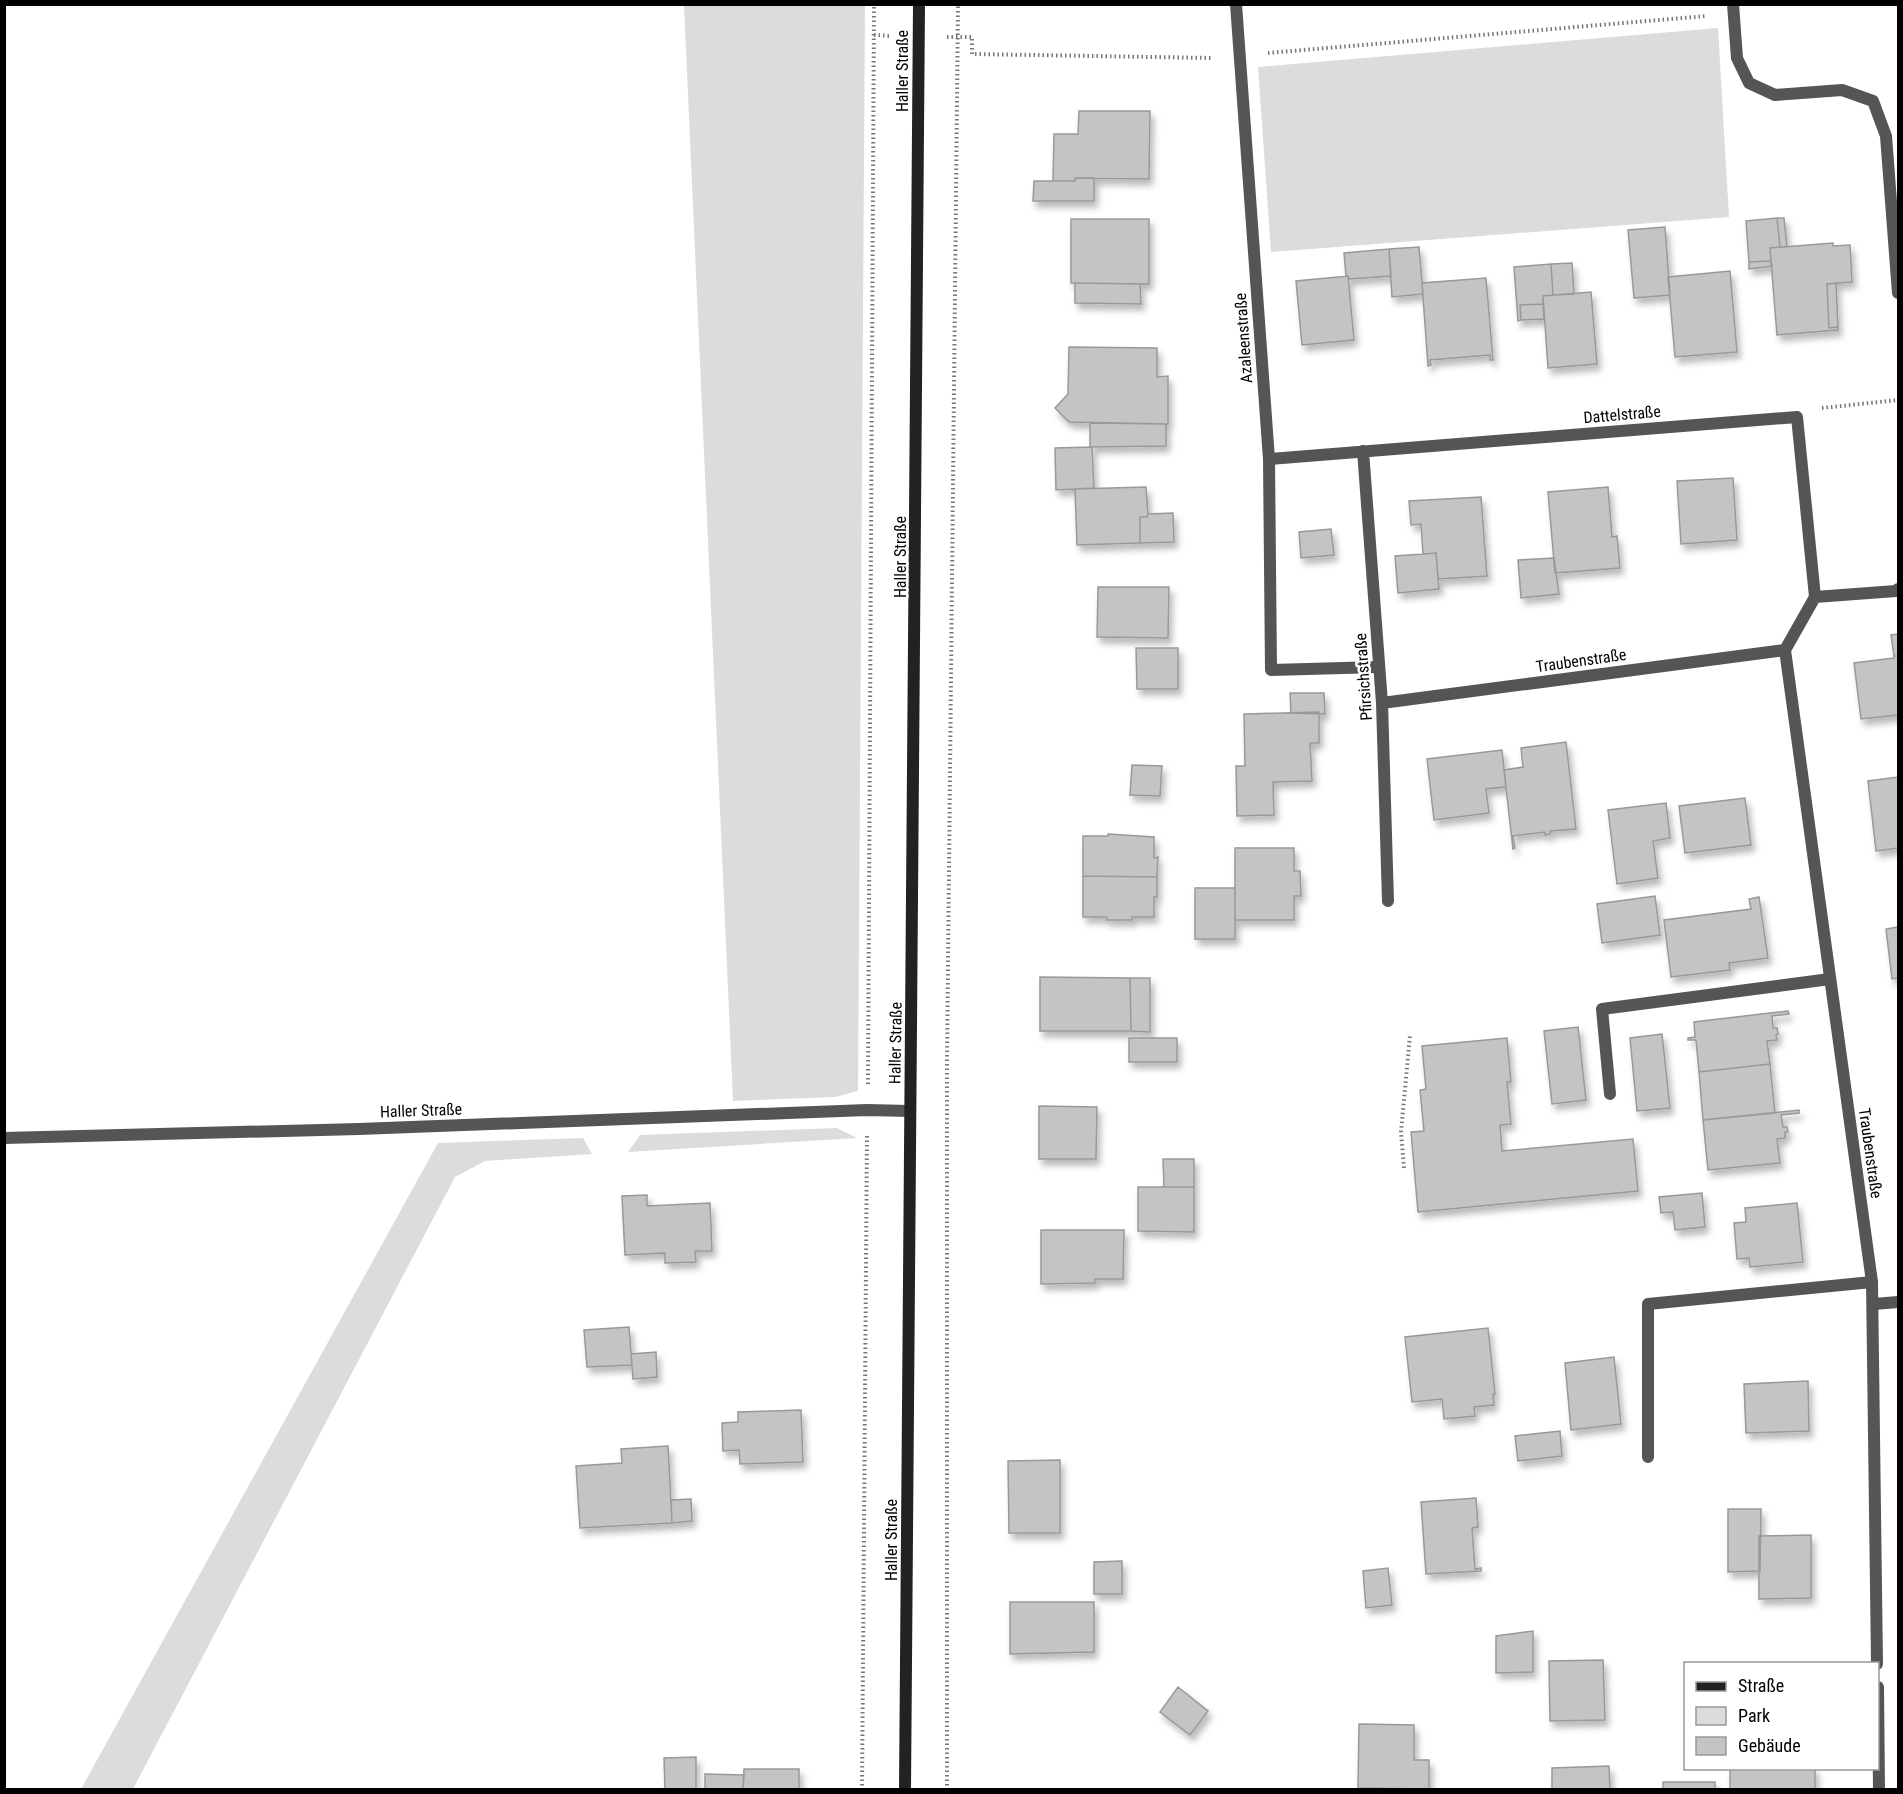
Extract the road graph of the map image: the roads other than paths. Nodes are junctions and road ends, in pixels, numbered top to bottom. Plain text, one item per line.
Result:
1 (919, 4) edge
2 (1236, 4) edge
3 (1733, 9) edge
4 (1899, 292) edge
5 (1364, 451) junction
6 (1269, 459) junction
7 (1899, 589) edge
8 (1815, 597) junction
9 (1785, 650) junction
10 (1379, 667) junction
11 (1382, 703) junction
12 (1388, 901) dead end
13 (1830, 979) junction
14 (1610, 1094) dead end
15 (910, 1111) junction
16 (4, 1138) edge
17 (1872, 1282) junction
18 (1899, 1302) edge
19 (1874, 1304) junction
20 (1648, 1457) dead end
21 (1877, 1662) edge
22 (1879, 1770) edge
23 (905, 1790) edge
24 (1879, 1790) edge

1 - 15 main road, Haller Straße
2 - 6 street, Azaleenstraße
3 - 4 street
5 - 6 street, Dattelstraße
5 - 8 street, Dattelstraße
5 - 10 street, Pfirsichstraße
6 - 10 street, Azaleenstraße
7 - 8 street
8 - 9 street
9 - 11 street, Traubenstraße
9 - 13 street, Traubenstraße
10 - 11 street, Pfirsichstraße
11 - 12 street, Pfirsichstraße
13 - 14 street
13 - 17 street, Traubenstraße
15 - 16 street, Haller Straße
15 - 23 main road, Haller Straße
17 - 19 street, Traubenstraße
17 - 20 street
18 - 19 street
19 - 21 street, Traubenstraße
22 - 24 street

